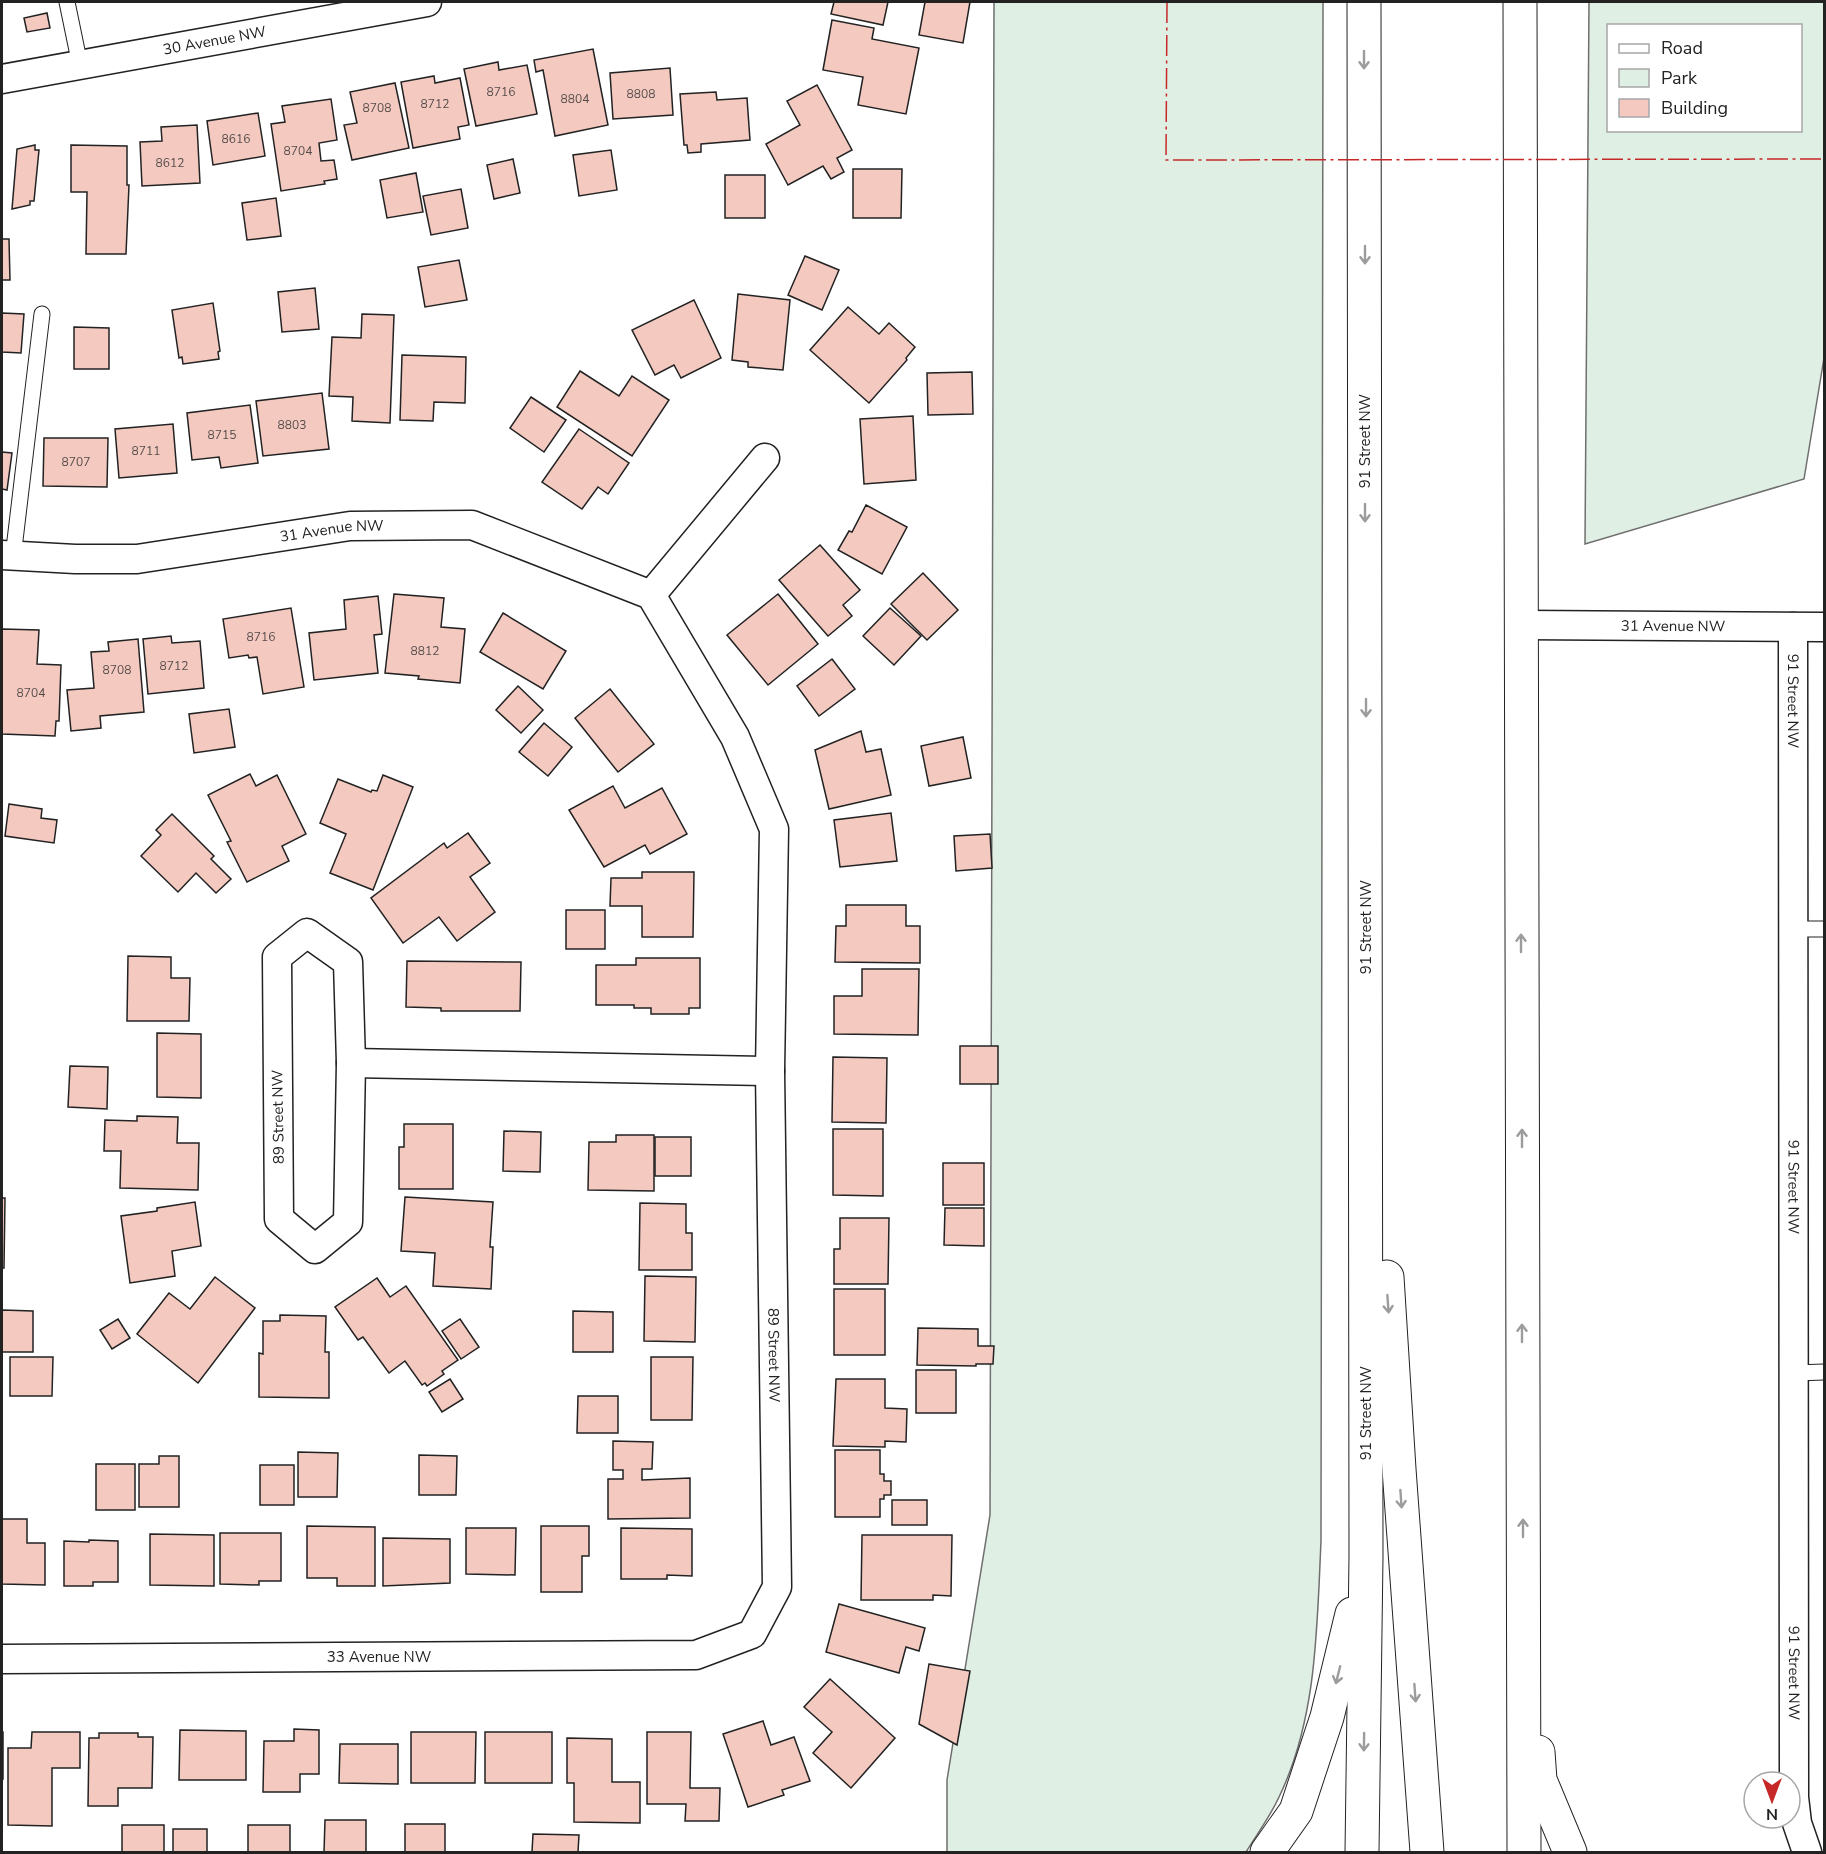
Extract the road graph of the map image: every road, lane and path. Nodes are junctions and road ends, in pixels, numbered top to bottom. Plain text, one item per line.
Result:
1 (67, 2) edge
2 (427, 2) edge
3 (1364, 2) edge
4 (1520, 2) edge
5 (80, 64) junction
6 (2, 79) edge
7 (42, 314) dead end
8 (765, 458) dead end
9 (7, 556) edge
10 (651, 595) junction
11 (1520, 625) junction
12 (1793, 627) junction
13 (1824, 627) edge
14 (1793, 929) junction
15 (1824, 929) edge
16 (1366, 952) junction
17 (351, 1064) junction
18 (770, 1071) junction
19 (1824, 1372) edge
20 (1794, 1373) junction
21 (1366, 1557) junction
22 (1523, 1586) junction
23 (752, 1634) joint
24 (2, 1659) edge
25 (1267, 1852) edge
26 (1362, 1852) edge
27 (1427, 1852) edge
28 (1524, 1852) edge
29 (1570, 1852) edge
30 (1807, 1852) edge

1 - 5 lane
2 - 5 street, 30 Avenue NW
3 -> 16 main road, 91 Street NW
4 - 11 main road
5 - 6 street, 30 Avenue NW
7 - 9 lane
8 - 10 street
9 - 10 street, 31 Avenue NW
10 - 18 street, 89 Street NW
11 - 12 street, 31 Avenue NW
22 -> 11 main road
12 - 13 street, 31 Avenue NW
12 - 14 street, 91 Street NW
14 - 15 lane
14 - 20 street, 91 Street NW
16 - 21 main road, 91 Street NW
16 -> 27 main road
17 - 17 street, 89 Street NW
17 - 18 street
18 - 23 street, 89 Street NW
19 - 20 lane
20 - 30 street, 91 Street NW
21 -> 25 main road
21 -> 26 main road, 91 Street NW
22 - 28 main road
22 - 29 main road
23 - 24 street, 33 Avenue NW

